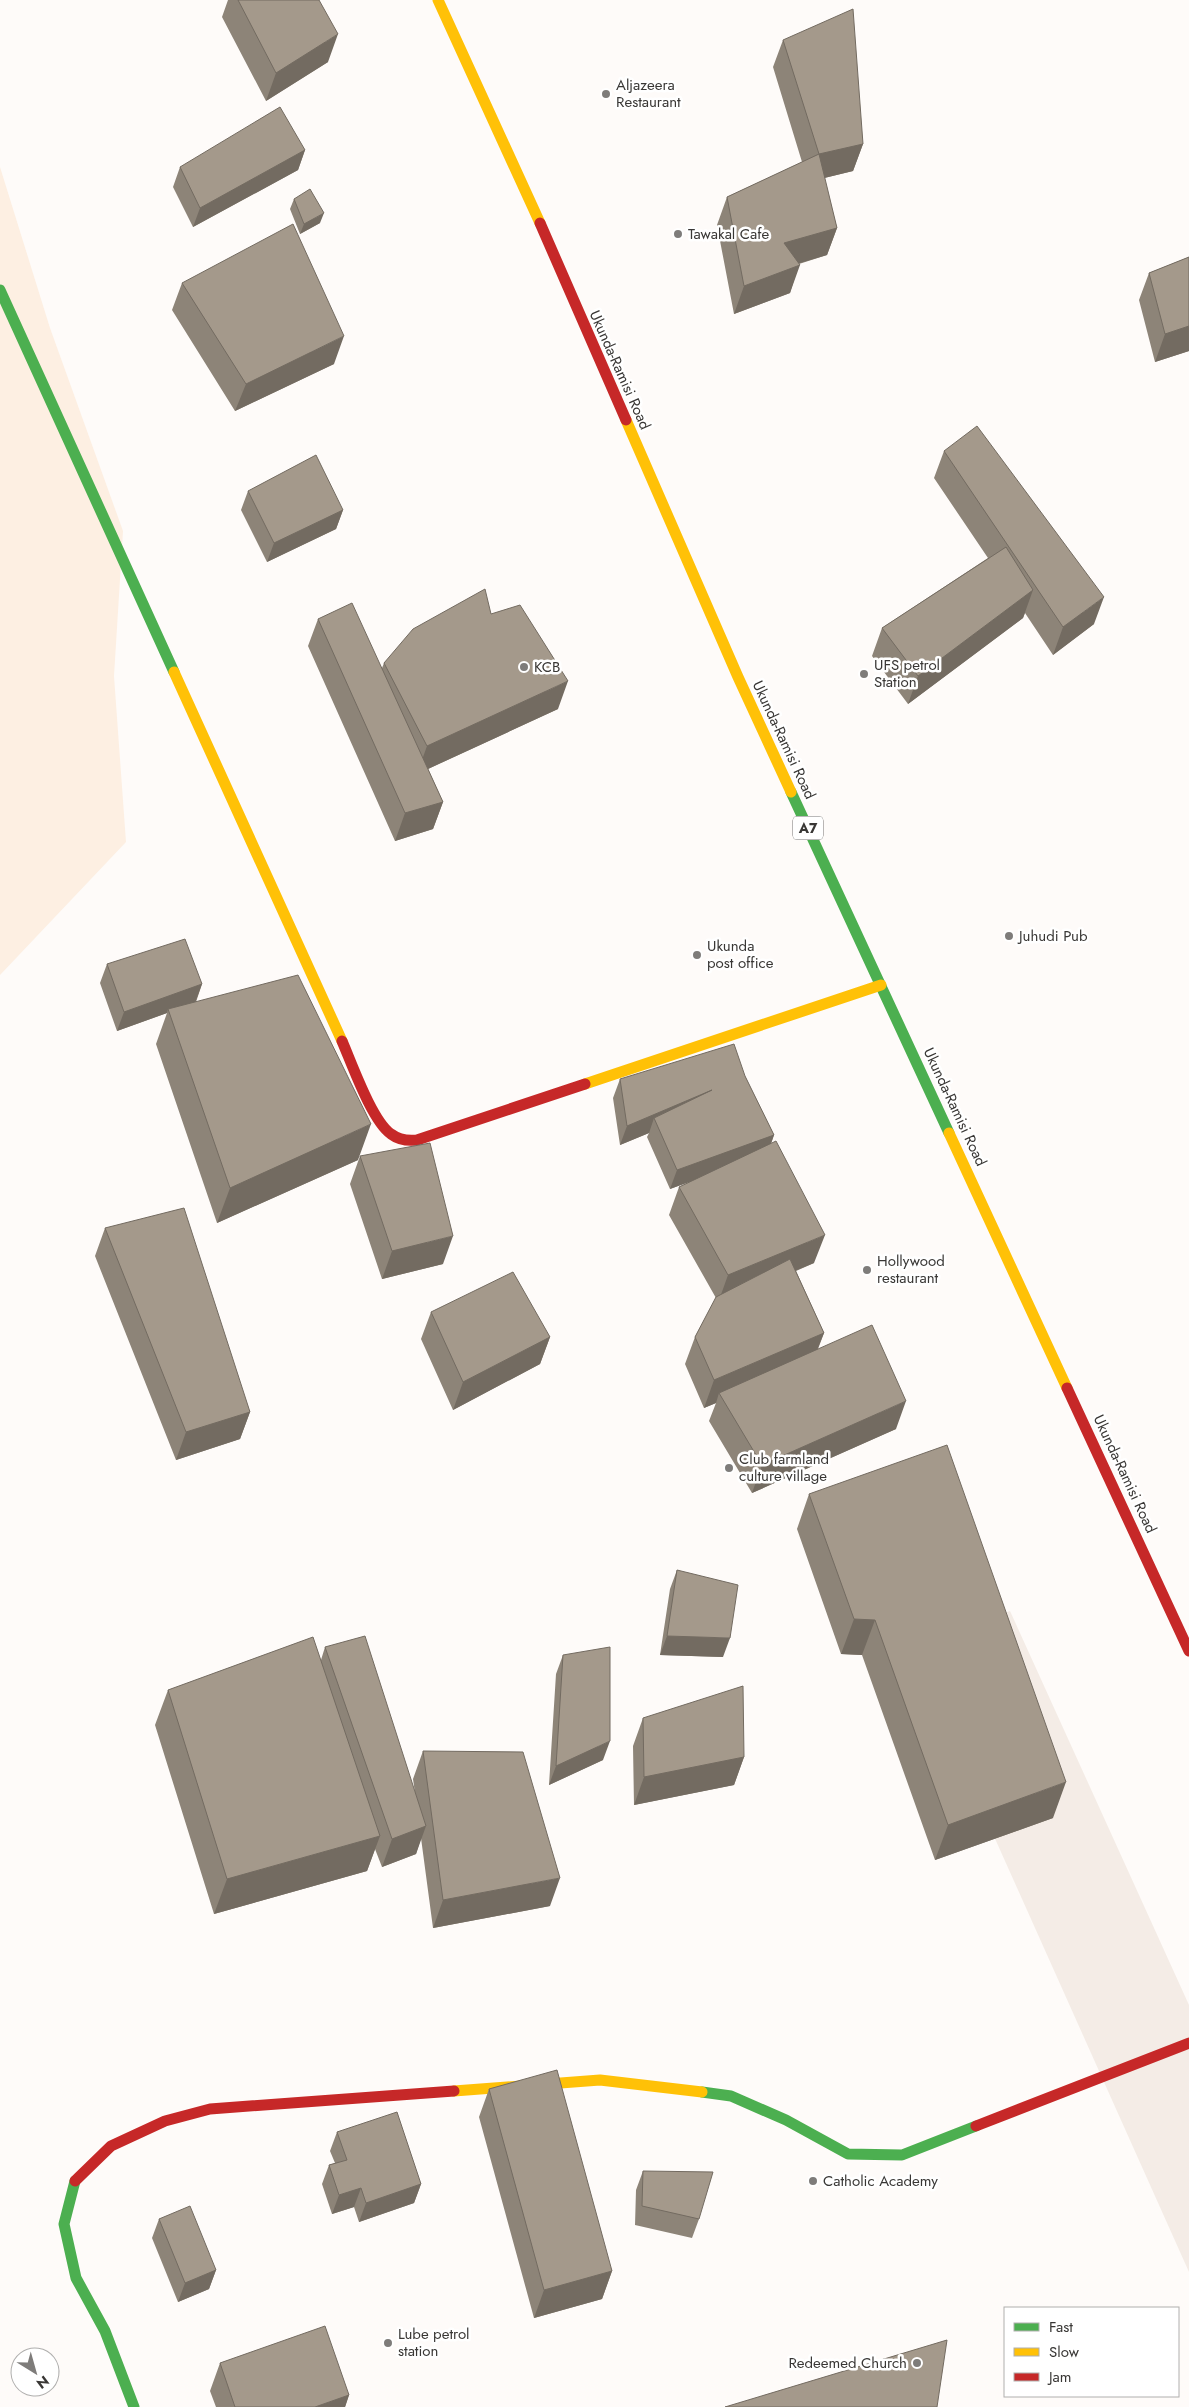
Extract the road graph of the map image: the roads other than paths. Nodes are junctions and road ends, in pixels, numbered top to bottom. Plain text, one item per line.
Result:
1 (438, 0) edge
2 (0, 290) edge
3 (881, 985) junction
4 (1189, 1651) edge
5 (1189, 2043) edge
6 (134, 2407) edge

1 - 3 main road, Ukunda-Ramisi Road / A7
2 - 3 main road
3 - 4 main road, Ukunda-Ramisi Road / A7
5 - 6 main road

